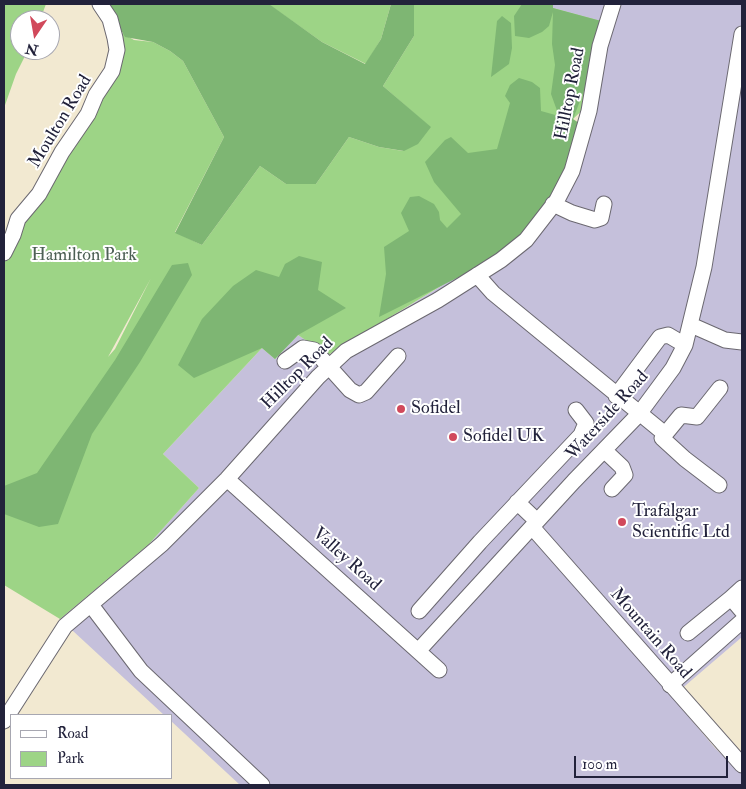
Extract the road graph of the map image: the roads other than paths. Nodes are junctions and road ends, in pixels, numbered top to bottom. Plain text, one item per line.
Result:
1 (100, 4) edge
2 (613, 4) edge
3 (742, 39) edge
4 (553, 204) junction
5 (604, 204) dead end
6 (4, 252) edge
7 (476, 275) junction
8 (691, 325) junction
9 (742, 342) edge
10 (685, 345) junction
11 (398, 356) dead end
12 (284, 361) dead end
13 (330, 366) junction
14 (720, 388) dead end
15 (616, 396) junction
16 (576, 410) dead end
17 (639, 414) junction
18 (665, 434) junction
19 (604, 450) junction
20 (226, 478) junction
21 (719, 485) dead end
22 (612, 488) dead end
23 (517, 502) junction
24 (535, 524) junction
25 (742, 588) edge
26 (731, 598) junction
27 (91, 605) junction
28 (419, 611) dead end
29 (742, 611) edge
30 (742, 622) edge
31 (688, 634) dead end
32 (419, 650) junction
33 (439, 670) dead end
34 (670, 685) junction
35 (4, 721) edge
36 (742, 765) edge
37 (262, 785) edge

1 - 6 street, Moulton Road
2 - 4 street, Hilltop Road
3 - 8 street, Waterside Road
4 - 5 street
4 - 7 street, Hilltop Road
7 - 13 street, Hilltop Road
7 - 15 street
8 - 9 street
8 - 10 street, Waterside Road
10 - 15 street
10 - 17 street, Waterside Road
11 - 13 street
12 - 13 street
13 - 20 street, Hilltop Road
14 - 18 street
15 - 17 street
16 - 23 street
17 - 18 street
17 - 19 street, Waterside Road
18 - 21 street
19 - 22 street
19 - 24 street, Waterside Road
20 - 27 street, Hilltop Road
20 - 32 street, Valley Road
23 - 24 street, Mountain Road
23 - 28 street
24 - 32 street, Waterside Road
24 - 34 street, Mountain Road
25 - 26 street
26 - 29 street
26 - 31 street
27 - 35 street, Hilltop Road
27 - 37 street
30 - 34 street
32 - 33 street, Valley Road
34 - 36 street, Mountain Road

